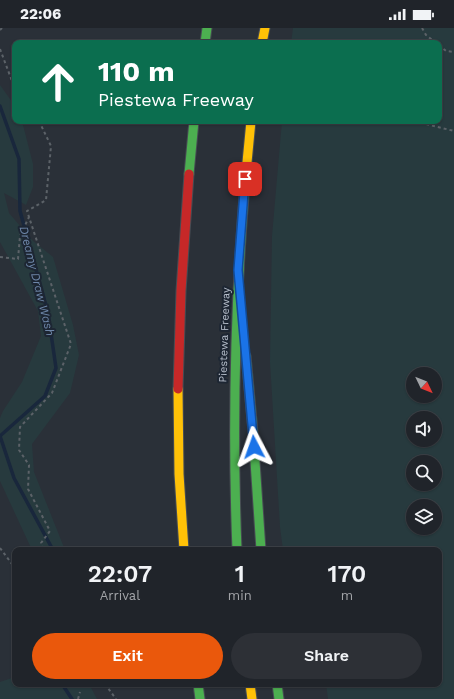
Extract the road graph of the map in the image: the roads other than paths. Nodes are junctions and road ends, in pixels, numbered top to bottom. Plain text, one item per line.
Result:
1 (207, 28) edge
2 (265, 28) edge
3 (205, 40) edge
4 (263, 40) edge
5 (194, 124) edge
6 (251, 124) edge
7 (238, 270) junction
8 (184, 547) edge
9 (237, 547) edge
10 (261, 547) edge
11 (198, 687) edge
12 (250, 687) edge
13 (277, 687) edge
14 (200, 699) edge
15 (252, 699) edge
16 (279, 699) edge

1 - 3 highway
2 - 4 highway
5 - 8 highway
6 - 7 highway, Piestewa Freeway
7 - 9 highway, Piestewa Freeway
7 - 10 highway
11 - 14 highway
12 - 15 highway
13 - 16 highway

